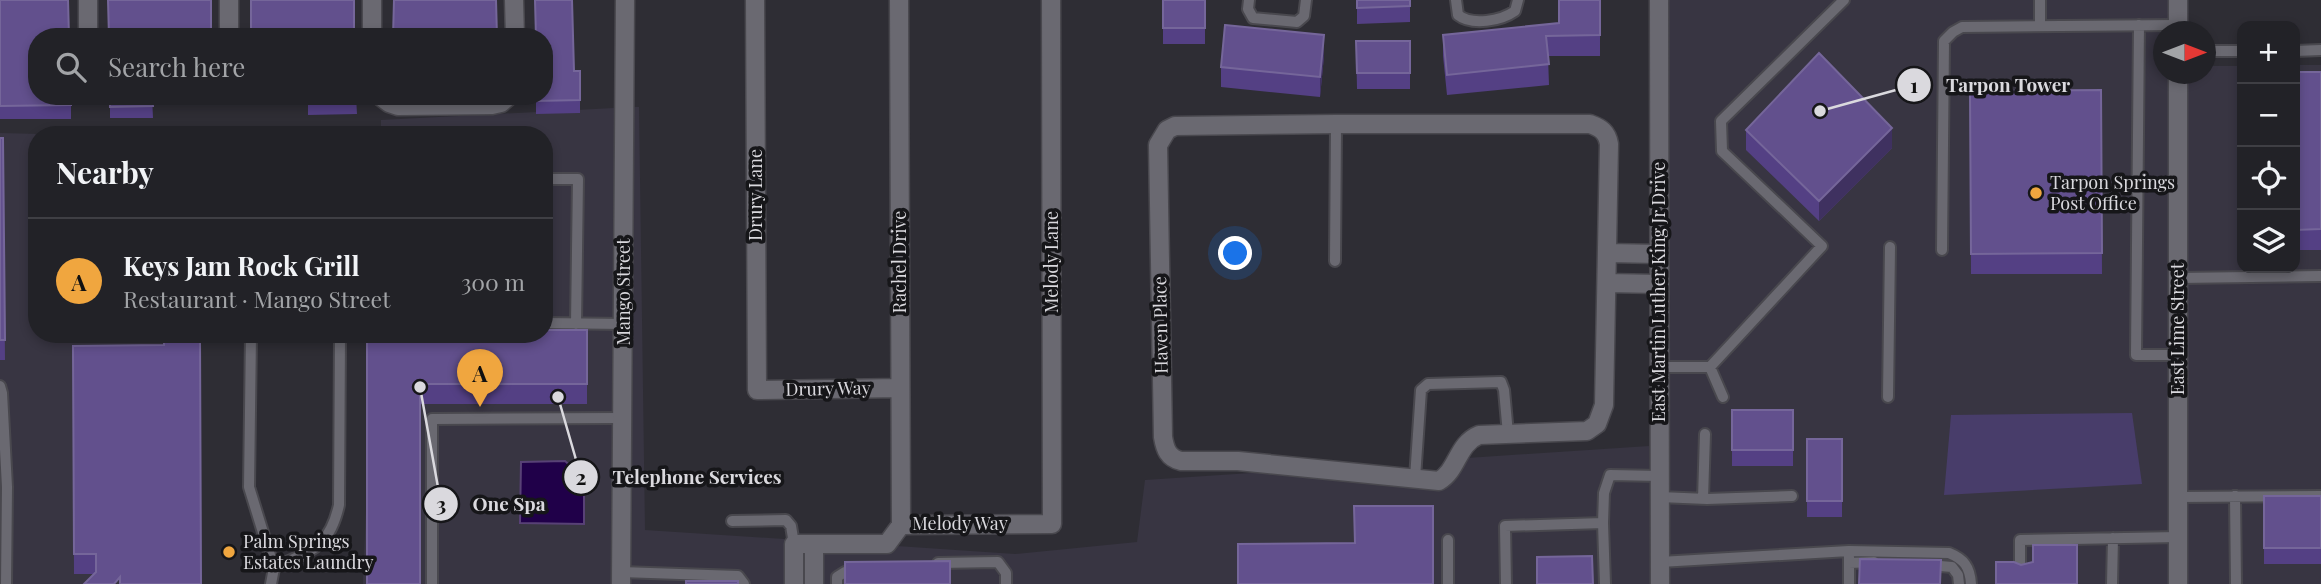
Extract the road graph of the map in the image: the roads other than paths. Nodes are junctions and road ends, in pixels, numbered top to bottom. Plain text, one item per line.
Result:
1 (88, 0) edge
2 (229, 0) edge
3 (372, 0) edge
4 (514, 0) edge
5 (625, 0) edge
6 (755, 0) edge
7 (899, 0) edge
8 (1051, 0) edge
9 (1249, 0) edge
10 (1306, 0) edge
11 (1456, 0) edge
12 (1518, 0) edge
13 (1659, 0) edge
14 (1844, 0) edge
15 (2040, 0) edge
16 (2178, 0) edge
17 (2178, 21) edge
18 (2040, 25) junction
19 (2138, 25) junction
20 (2153, 26) edge
21 (88, 28) edge
22 (229, 28) edge
23 (372, 28) edge
24 (515, 28) edge
25 (2321, 50) edge
26 (2216, 51) edge
27 (2237, 51) edge
28 (2300, 51) edge
29 (2178, 84) edge
30 (395, 105) edge
31 (492, 105) edge
32 (1336, 124) junction
33 (553, 179) edge
34 (1890, 247) dead end
35 (1942, 250) dead end
36 (1608, 253) junction
37 (1659, 254) junction
38 (1335, 261) dead end
39 (2321, 276) edge
40 (2178, 278) junction
41 (1607, 283) junction
42 (1659, 284) junction
43 (553, 323) edge
44 (576, 324) junction
45 (624, 324) junction
46 (251, 343) edge
47 (340, 343) edge
48 (2178, 355) junction
49 (1660, 367) junction
50 (1710, 367) junction
51 (0, 386) edge
52 (900, 387) junction
53 (757, 390) joint
54 (1723, 397) dead end
55 (1888, 397) dead end
56 (2, 416) edge
57 (621, 418) junction
58 (1508, 434) junction
59 (1705, 434) dead end
60 (1660, 476) junction
61 (1415, 478) junction
62 (1792, 496) dead end
63 (2235, 496) junction
64 (2321, 496) edge
65 (2178, 497) junction
66 (1660, 498) junction
67 (1703, 499) junction
68 (732, 521) dead end
69 (1603, 523) junction
70 (3, 524) edge
71 (1052, 524) joint
72 (901, 525) junction
73 (2178, 537) junction
74 (2113, 538) junction
75 (1448, 540) dead end
76 (794, 544) junction
77 (814, 544) junction
78 (1849, 557) junction
79 (1660, 562) junction
80 (925, 566) edge
81 (274, 568) junction
82 (869, 571) edge
83 (2020, 573) edge
84 (621, 578) edge
85 (6, 584) edge
86 (271, 584) edge
87 (432, 584) edge
88 (744, 584) edge
89 (794, 584) edge
90 (814, 584) edge
91 (837, 584) edge
92 (1006, 584) edge
93 (1448, 584) edge
94 (1506, 584) edge
95 (1605, 584) edge
96 (1660, 584) edge
97 (1849, 584) edge
98 (1959, 584) edge
99 (1971, 584) edge
100 (2112, 584) edge
101 (2178, 584) edge
102 (2236, 584) edge

1 - 21 street
2 - 22 street
3 - 23 street
4 - 24 street
5 - 45 street, Mango Street
6 - 53 street, Drury Lane
7 - 52 street, Rachel Drive
8 - 71 street, Melody Lane
9 - 10 lane
11 - 12 lane
13 - 37 street, East Martin Luther King Jr Drive
14 - 50 lane
15 - 18 lane
16 - 17 street
18 - 19 lane
18 - 35 lane
19 - 20 lane
19 - 48 lane
25 - 28 lane
26 - 27 lane
29 - 40 street, East Lime Street
30 - 31 street
32 - 36 street, Haven Place
32 - 38 lane
32 - 61 street, Haven Place
33 - 44 lane
34 - 55 lane
36 - 37 street
36 - 41 street, Haven Place
37 - 42 street, East Martin Luther King Jr Drive
39 - 40 lane
40 - 48 street, East Lime Street
41 - 42 street
41 - 58 street, Haven Place
42 - 49 street, East Martin Luther King Jr Drive
43 - 44 lane
44 - 45 lane
45 - 57 street, Mango Street
46 - 81 lane
47 - 81 lane
48 - 65 street, East Lime Street
49 - 50 lane
49 - 60 street, East Martin Luther King Jr Drive
50 - 54 lane
51 - 56 lane
52 - 53 street, Drury Way
52 - 72 street, Rachel Drive
56 - 70 lane
57 - 84 street, Mango Street
57 - 87 lane
58 - 61 street, Haven Place
58 - 61 lane
59 - 67 lane
60 - 66 street, East Martin Luther King Jr Drive
60 - 69 lane
62 - 67 lane
63 - 64 lane
63 - 65 lane
63 - 102 lane
65 - 73 street, East Lime Street
66 - 67 lane
66 - 79 street, East Martin Luther King Jr Drive
68 - 76 lane
69 - 94 lane
69 - 95 lane
70 - 85 lane
71 - 72 street, Melody Way
72 - 77 street, Melody Way
73 - 74 lane
73 - 101 street, East Lime Street
74 - 83 lane
74 - 100 lane
75 - 93 lane
76 - 77 street, Melody Way
76 - 89 street
77 - 90 street
78 - 79 lane
78 - 97 lane
78 - 98 lane
78 - 99 lane
79 - 96 street, East Martin Luther King Jr Drive
80 - 92 lane
81 - 86 lane
82 - 91 lane
84 - 88 lane

